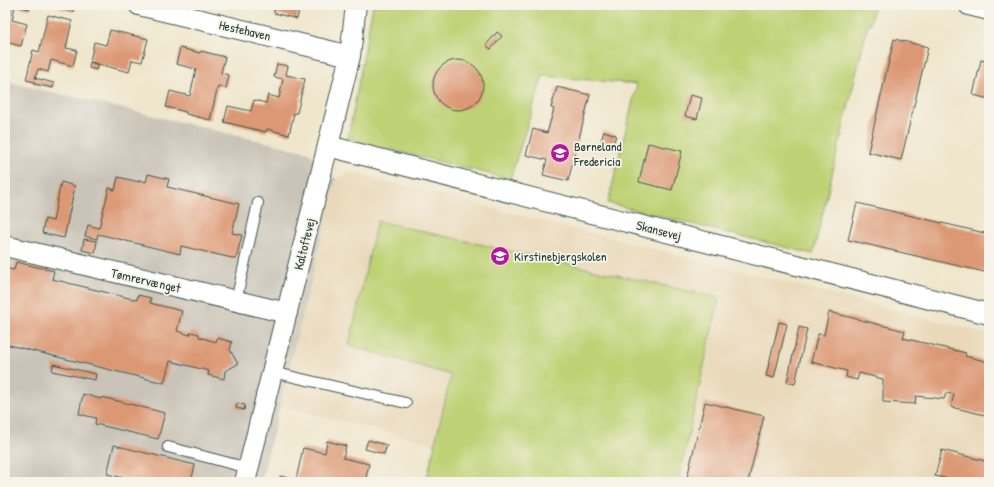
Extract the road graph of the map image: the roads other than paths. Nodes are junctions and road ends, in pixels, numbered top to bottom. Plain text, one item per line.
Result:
1 (139, 5) edge
2 (356, 5) edge
3 (969, 5) edge
4 (989, 10) edge
5 (350, 56) junction
6 (328, 146) junction
7 (258, 203) dead end
8 (5, 246) edge
9 (236, 301) junction
10 (287, 313) junction
11 (989, 314) edge
12 (272, 372) junction
13 (406, 403) dead end
14 (168, 447) dead end
15 (247, 475) edge

1 - 5 street, Hestehaven
2 - 5 street, Kaltoftevej
3 - 4 street
5 - 6 street, Kaltoftevej
6 - 10 street, Kaltoftevej
6 - 11 street, Skansevej
7 - 9 lane
8 - 9 street, Tømrervænget
9 - 10 street, Tømrervænget
10 - 12 street, Kaltoftevej
12 - 13 lane
12 - 15 street, Kaltoftevej
14 - 15 lane

